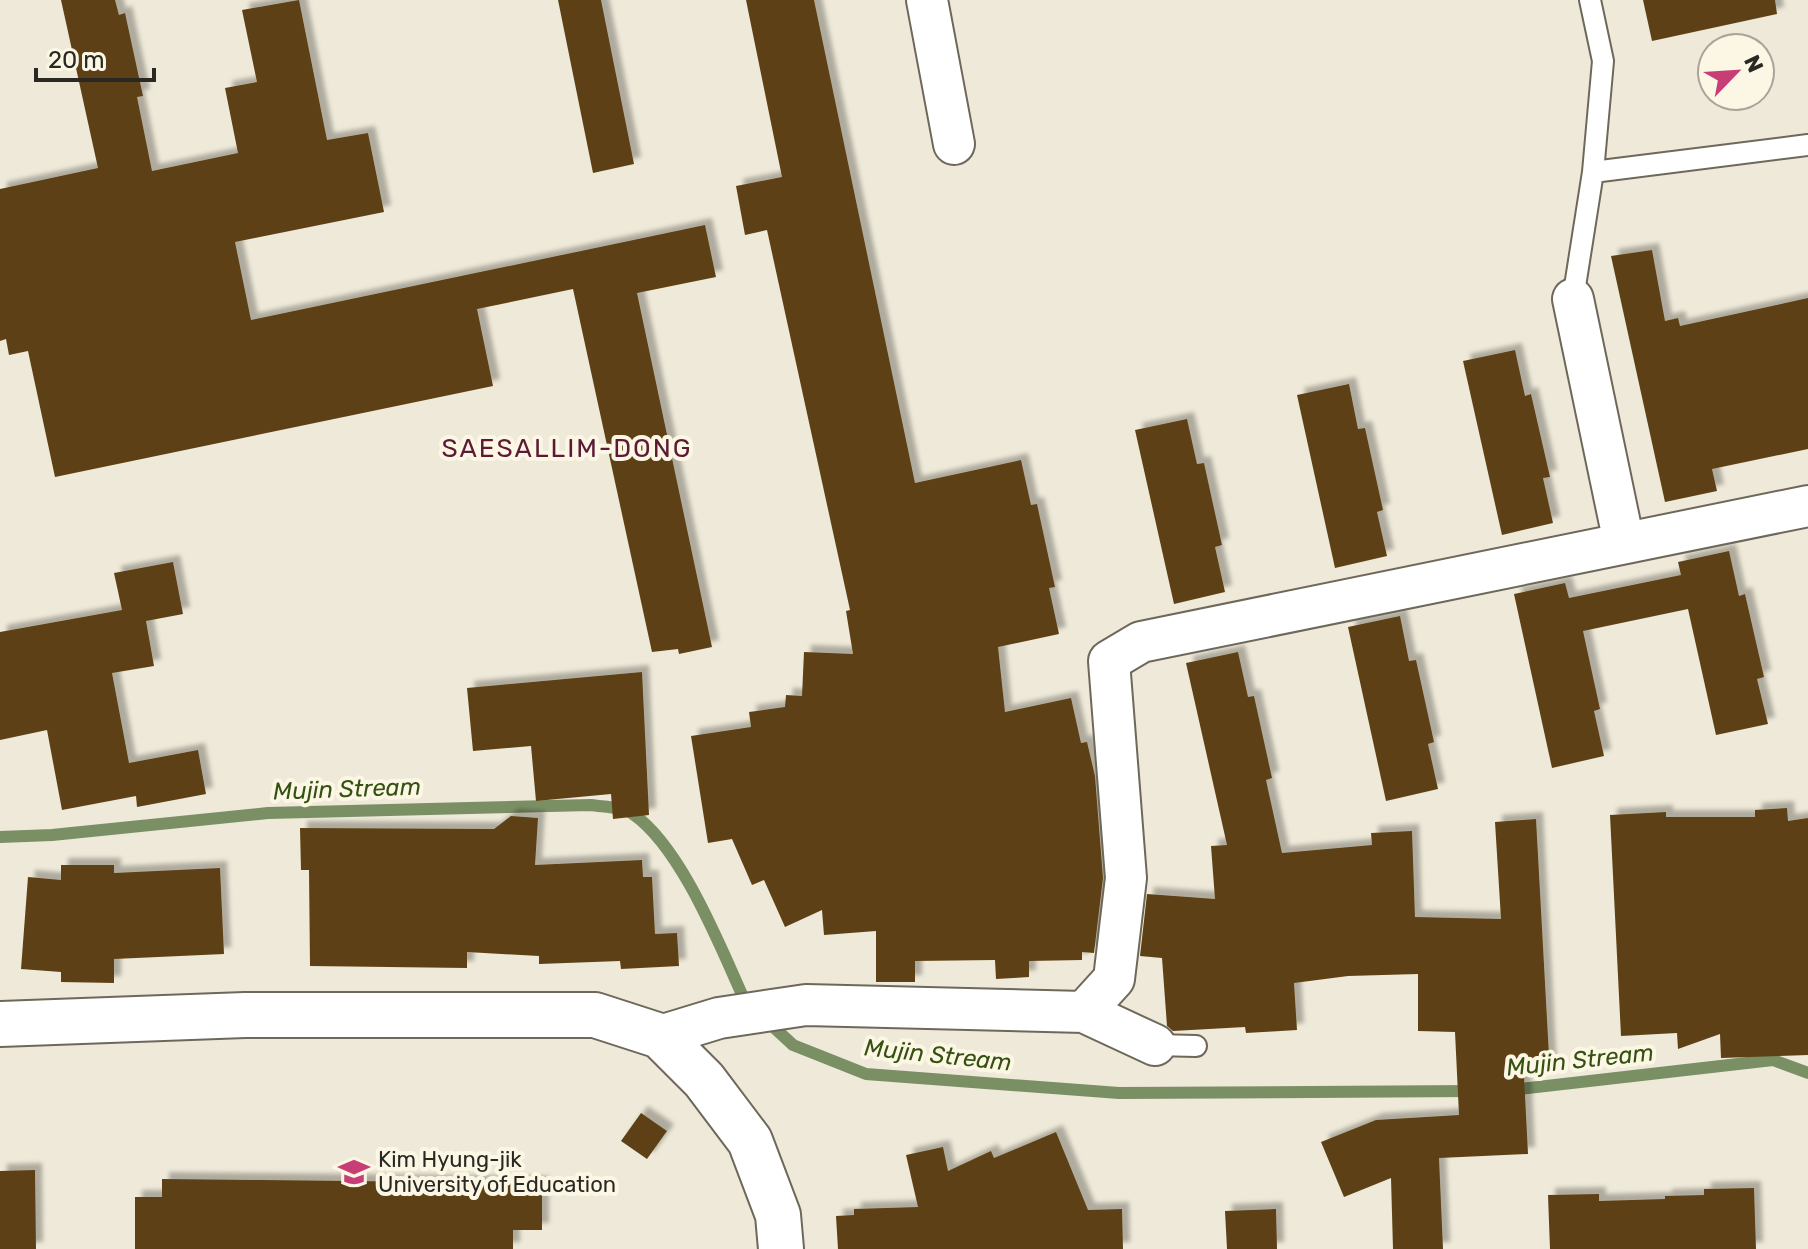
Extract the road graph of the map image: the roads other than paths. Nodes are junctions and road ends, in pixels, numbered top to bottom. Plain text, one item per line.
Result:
1 (927, 0) edge
2 (1590, 0) edge
3 (954, 144) dead end
4 (1808, 145) edge
5 (1593, 172) junction
6 (1573, 299) joint
7 (1808, 506) edge
8 (1624, 543) junction
9 (1084, 1012) junction
10 (0, 1024) edge
11 (660, 1036) junction
12 (1155, 1045) joint
13 (1196, 1046) dead end
14 (781, 1249) edge

1 - 3 street
2 - 5 lane
4 - 5 lane
5 - 6 lane
6 - 8 street
7 - 8 street
8 - 9 street
9 - 11 street
9 - 12 street
10 - 11 street
11 - 14 street
12 - 13 lane

